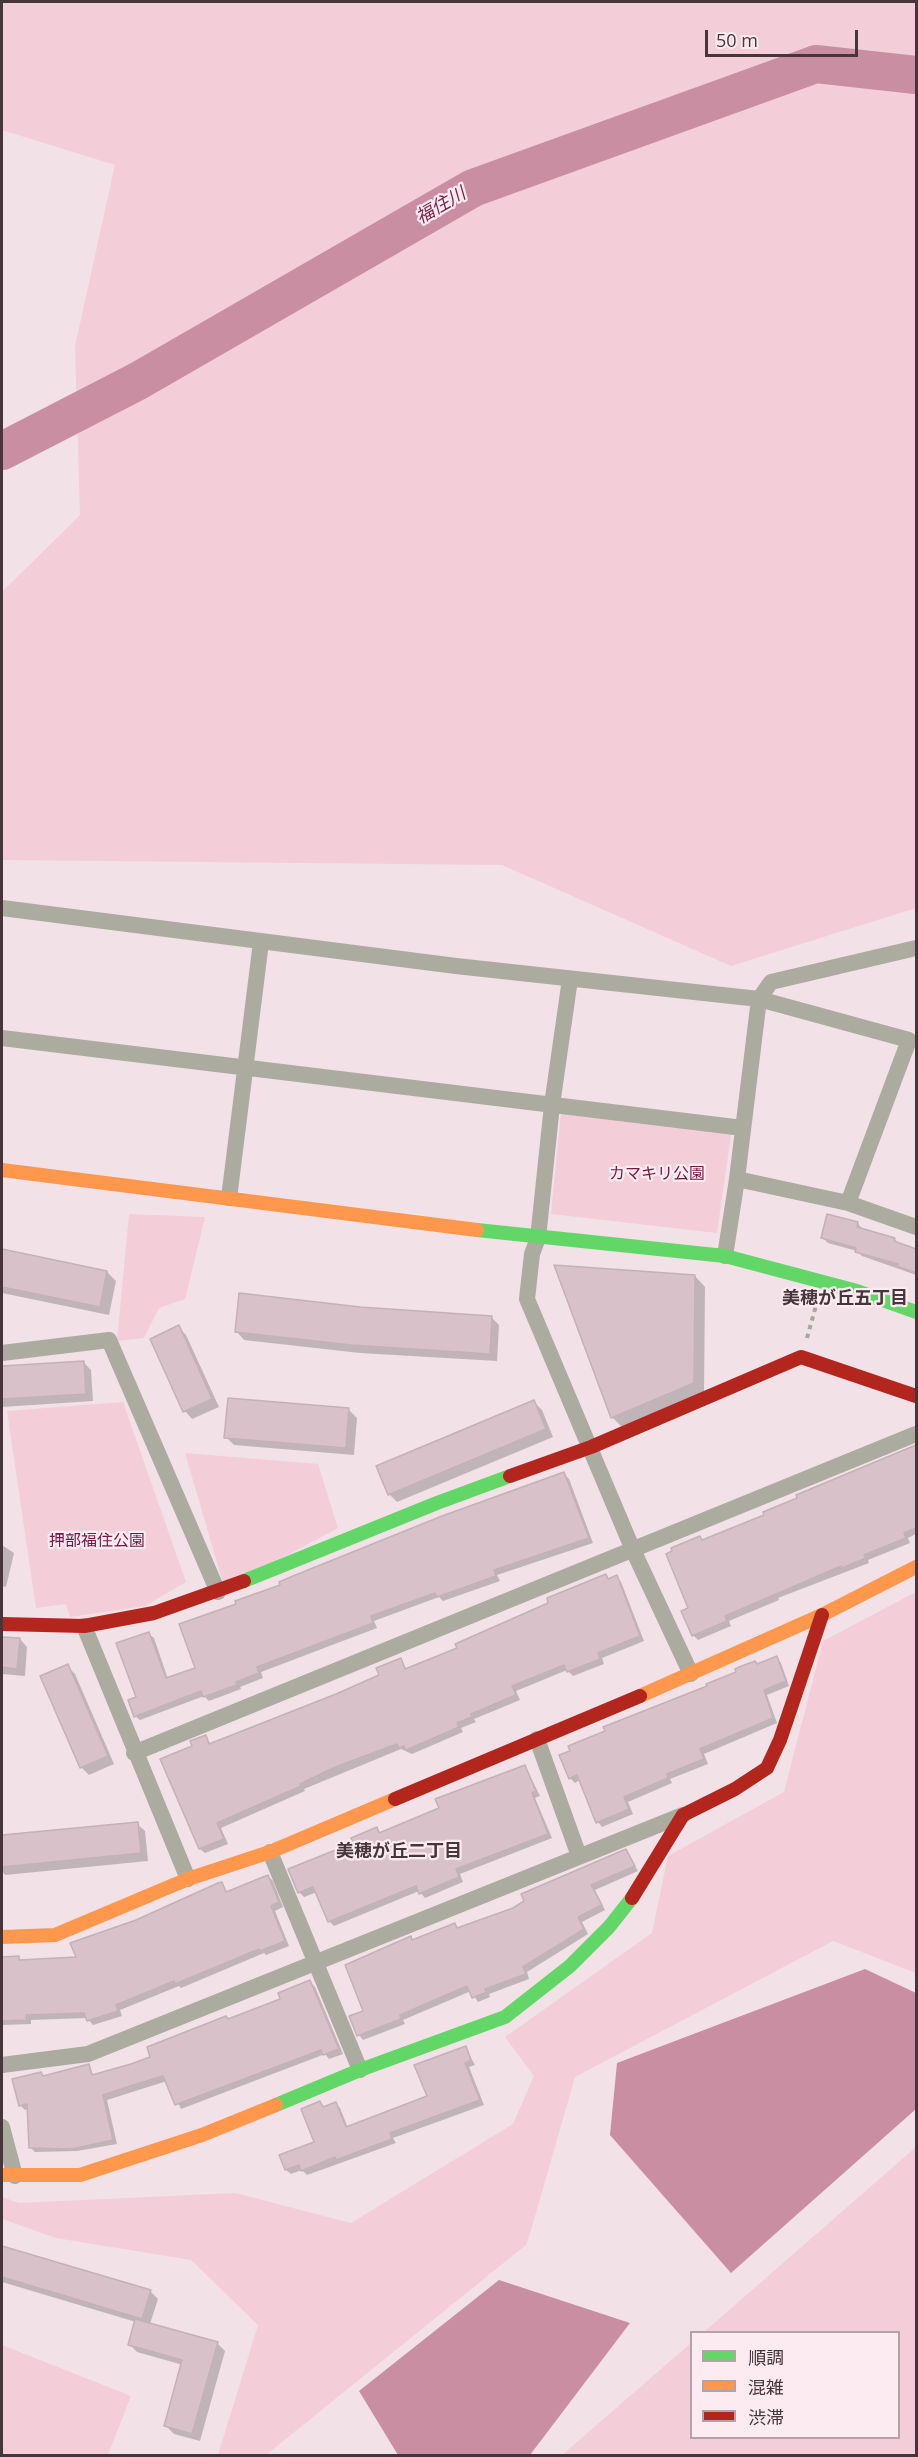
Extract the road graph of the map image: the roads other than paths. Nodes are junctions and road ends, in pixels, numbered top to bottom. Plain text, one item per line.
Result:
1 (2, 908) edge
2 (261, 942) junction
3 (916, 948) edge
4 (570, 979) junction
5 (759, 999) junction
6 (2, 1038) edge
7 (244, 1069) junction
8 (552, 1105) junction
9 (743, 1128) junction
10 (2, 1170) edge
11 (737, 1179) junction
12 (229, 1198) junction
13 (848, 1203) junction
14 (916, 1227) edge
15 (538, 1238) junction
16 (725, 1256) junction
17 (916, 1312) edge
18 (2, 1353) edge
19 (916, 1396) edge
20 (916, 1434) edge
21 (591, 1447) junction
22 (633, 1550) junction
23 (916, 1567) edge
24 (218, 1592) junction
25 (822, 1615) junction
26 (2, 1624) edge
27 (84, 1626) junction
28 (691, 1674) junction
29 (537, 1739) junction
30 (135, 1754) junction
31 (683, 1815) junction
32 (270, 1852) junction
33 (579, 1856) junction
34 (188, 1879) junction
35 (2, 1937) edge
36 (315, 1962) junction
37 (2, 2065) edge
38 (360, 2070) junction
39 (2, 2127) edge
40 (8, 2175) edge

1 - 2 street
2 - 4 street
2 - 7 street
3 - 5 street
4 - 5 street
4 - 8 street
5 - 9 street
5 - 13 street
6 - 7 street
7 - 8 street
7 - 12 street
8 - 9 street
8 - 15 street
9 - 11 street
10 - 12 street
11 - 13 street
11 - 16 street
12 - 15 street
13 - 14 street
15 - 16 street
15 - 21 street
16 - 17 street
18 - 24 street
19 - 21 street
20 - 22 street
21 - 22 street
21 - 24 street
22 - 28 street
22 - 30 street
23 - 25 street
24 - 27 street
25 - 28 street
25 - 31 street
26 - 27 street
27 - 30 street
28 - 29 street
29 - 32 street
29 - 33 street
30 - 34 street
31 - 33 street
31 - 38 street
32 - 34 street
32 - 36 street
33 - 36 street
34 - 35 street
36 - 37 street
36 - 38 street
38 - 40 street
39 - 40 street

